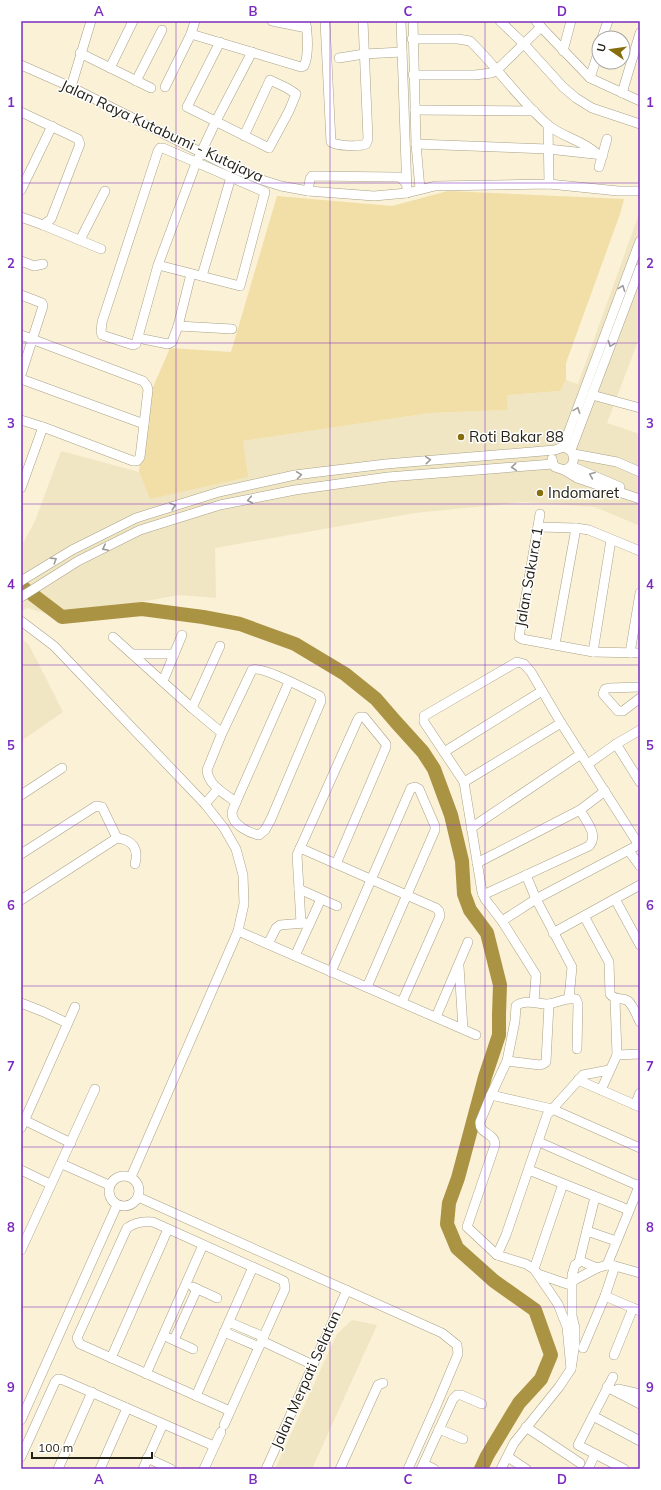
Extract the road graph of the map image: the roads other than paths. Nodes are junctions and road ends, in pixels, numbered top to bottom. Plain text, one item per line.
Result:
1 (91, 21) edge
2 (133, 21) edge
3 (195, 21) edge
4 (272, 21) edge
5 (325, 21) edge
6 (363, 21) edge
7 (402, 21) edge
8 (413, 21) edge
9 (500, 21) edge
10 (571, 21) edge
11 (306, 24) edge
12 (537, 24) edge
13 (162, 30) dead end
14 (640, 33) edge
15 (191, 34) junction
16 (412, 39) junction
17 (220, 42) junction
18 (526, 42) junction
19 (563, 51) junction
20 (252, 52) junction
21 (402, 52) junction
22 (80, 53) junction
23 (364, 54) junction
24 (338, 58) dead end
25 (21, 65) edge
26 (110, 68) junction
27 (496, 70) junction
28 (593, 70) edge
29 (413, 75) junction
30 (590, 78) junction
31 (136, 81) junction
32 (71, 87) junction
33 (165, 87) dead end
34 (151, 88) dead end
35 (622, 93) junction
36 (640, 101) edge
37 (415, 110) junction
38 (534, 111) junction
39 (21, 112) edge
40 (216, 122) junction
41 (640, 124) edge
42 (548, 125) junction
43 (52, 126) junction
44 (244, 136) junction
45 (607, 139) dead end
46 (416, 144) junction
47 (548, 148) junction
48 (201, 152) junction
49 (599, 154) junction
50 (196, 163) junction
51 (599, 167) dead end
52 (231, 177) junction
53 (549, 184) junction
54 (407, 189) junction
55 (420, 189) junction
56 (640, 189) edge
57 (21, 190) edge
58 (105, 191) dead end
59 (308, 191) junction
60 (21, 217) edge
61 (43, 225) junction
62 (80, 240) junction
63 (640, 241) edge
64 (101, 249) dead end
65 (21, 261) edge
66 (43, 264) dead end
67 (158, 264) junction
68 (640, 268) edge
69 (191, 274) junction
70 (202, 276) junction
71 (21, 295) edge
72 (613, 311) junction
73 (623, 314) junction
74 (178, 326) junction
75 (232, 329) dead end
76 (21, 334) edge
77 (138, 338) junction
78 (33, 340) junction
79 (21, 375) edge
80 (21, 378) edge
81 (592, 395) junction
82 (640, 407) edge
83 (21, 420) edge
84 (144, 424) junction
85 (43, 427) junction
86 (566, 450) junction
87 (386, 464) junction
88 (553, 464) junction
89 (568, 468) junction
90 (640, 472) edge
91 (388, 477) junction
92 (21, 488) edge
93 (626, 492) junction
94 (640, 494) edge
95 (640, 499) edge
96 (540, 514) dead end
97 (136, 518) junction
98 (538, 527) junction
99 (576, 528) junction
100 (140, 530) junction
101 (612, 540) junction
102 (640, 551) edge
103 (21, 581) edge
104 (640, 593) edge
105 (21, 597) edge
106 (21, 621) edge
107 (182, 635) dead end
108 (113, 637) dead end
109 (555, 644) junction
110 (220, 646) dead end
111 (593, 652) junction
112 (630, 653) junction
113 (640, 653) edge
114 (133, 654) junction
115 (174, 654) junction
116 (163, 681) junction
117 (290, 682) junction
118 (640, 687) edge
119 (542, 692) junction
120 (640, 698) edge
121 (192, 708) junction
122 (561, 723) junction
123 (640, 730) edge
124 (222, 733) junction
125 (616, 744) junction
126 (444, 752) junction
127 (581, 754) junction
128 (588, 764) junction
129 (62, 768) dead end
130 (464, 782) junction
131 (640, 782) edge
132 (218, 789) junction
133 (605, 791) junction
134 (21, 795) edge
135 (236, 802) junction
136 (205, 804) junction
137 (580, 810) junction
138 (471, 828) junction
139 (117, 838) junction
140 (639, 845) edge
141 (300, 848) junction
142 (629, 851) junction
143 (21, 854) edge
144 (477, 863) junction
145 (135, 864) dead end
146 (336, 864) junction
147 (640, 866) edge
148 (526, 875) junction
149 (371, 879) junction
150 (640, 885) edge
151 (299, 890) junction
152 (407, 895) junction
153 (483, 895) junction
154 (320, 899) junction
155 (536, 899) junction
156 (615, 899) junction
157 (21, 900) edge
158 (337, 906) dead end
159 (584, 916) junction
160 (502, 921) junction
161 (306, 923) junction
162 (238, 931) junction
163 (553, 933) junction
164 (468, 942) dead end
165 (268, 944) junction
166 (640, 945) edge
167 (295, 956) junction
168 (459, 964) junction
169 (331, 972) junction
170 (367, 987) junction
171 (569, 998) junction
172 (616, 999) junction
173 (402, 1002) junction
174 (534, 1002) junction
175 (21, 1004) edge
176 (549, 1004) junction
177 (75, 1007) dead end
178 (436, 1017) junction
179 (640, 1022) edge
180 (67, 1023) junction
181 (463, 1029) junction
182 (476, 1035) dead end
183 (577, 1049) dead end
184 (640, 1054) edge
185 (617, 1055) junction
186 (507, 1061) junction
187 (609, 1070) junction
188 (578, 1080) junction
189 (95, 1089) dead end
190 (601, 1090) junction
191 (640, 1093) edge
192 (490, 1095) junction
193 (638, 1106) edge
194 (552, 1109) junction
195 (23, 1124) edge
196 (71, 1142) junction
197 (539, 1142) junction
198 (640, 1148) edge
199 (62, 1164) junction
200 (21, 1170) edge
201 (530, 1170) junction
202 (131, 1177) junction
203 (50, 1184) junction
204 (563, 1184) junction
205 (109, 1185) junction
206 (640, 1185) edge
207 (138, 1197) junction
208 (595, 1197) junction
209 (117, 1205) junction
210 (628, 1210) junction
211 (168, 1229) junction
212 (587, 1231) junction
213 (616, 1241) junction
214 (203, 1245) junction
215 (21, 1250) edge
216 (497, 1255) junction
217 (579, 1262) junction
218 (611, 1265) junction
219 (253, 1267) junction
220 (597, 1268) junction
221 (536, 1272) junction
222 (640, 1273) edge
223 (572, 1282) junction
224 (186, 1284) junction
225 (197, 1289) junction
226 (347, 1290) junction
227 (605, 1296) junction
228 (217, 1298) dead end
229 (637, 1309) edge
230 (228, 1322) junction
231 (224, 1332) junction
232 (163, 1335) junction
233 (174, 1340) junction
234 (261, 1342) junction
235 (583, 1348) dead end
236 (193, 1349) dead end
237 (614, 1354) dead end
238 (111, 1358) junction
239 (313, 1365) junction
240 (571, 1369) junction
241 (146, 1374) junction
242 (613, 1376) dead end
243 (383, 1383) dead end
244 (607, 1387) junction
245 (92, 1392) junction
246 (640, 1394) edge
247 (196, 1396) junction
248 (482, 1404) dead end
249 (640, 1404) edge
250 (127, 1408) junction
251 (230, 1411) junction
252 (593, 1416) junction
253 (21, 1420) edge
254 (163, 1424) junction
255 (526, 1427) junction
256 (439, 1429) junction
257 (463, 1439) dead end
258 (640, 1440) edge
259 (214, 1446) junction
260 (595, 1454) junction
261 (508, 1456) junction
262 (21, 1457) edge
263 (147, 1458) junction
264 (580, 1463) dead end
265 (422, 1466) edge
266 (58, 1469) edge
267 (100, 1469) edge
268 (142, 1469) edge
269 (171, 1469) edge
270 (204, 1469) edge
271 (266, 1469) edge
272 (340, 1469) edge
273 (408, 1469) edge
274 (434, 1469) edge
275 (501, 1469) edge
276 (526, 1469) edge
277 (588, 1469) edge
278 (624, 1469) edge

1 - 22 street
2 - 26 street
3 - 15 street
4 - 11 street
5 - 23 street
6 - 23 street
7 - 21 street
8 - 16 street
9 - 18 street
10 - 19 street
11 - 20 street
12 - 18 street
12 - 19 street
13 - 31 street
14 - 35 street
15 - 17 street
15 - 33 street
16 - 27 street
16 - 29 street
17 - 20 street
17 - 40 street
18 - 27 street
18 - 41 street
19 - 30 street
20 - 40 street
21 - 23 street
21 - 54 street
22 - 26 street
22 - 32 street
23 - 24 street
25 - 32 street, Jalan Raya Kutabumi - Kutajaya
26 - 31 street
27 - 29 street
27 - 38 street
28 - 30 street
29 - 37 street
30 - 35 street
31 - 34 street
32 - 48 street, Jalan Raya Kutabumi - Kutajaya
35 - 36 street
37 - 38 street
37 - 46 street
38 - 42 street
39 - 43 street
40 - 44 street
40 - 48 street
42 - 47 street
42 - 49 street
43 - 57 street
43 - 61 street
44 - 44 street
45 - 49 street
46 - 47 street
46 - 55 street
47 - 49 street
47 - 53 street
48 - 50 street
48 - 59 street, Jalan Raya Kutabumi - Kutajaya
49 - 51 street
50 - 52 street
50 - 67 street
50 - 77 street
52 - 70 street
52 - 70 street
53 - 55 street, Jalan Raya Kutabumi - Kutajaya
53 - 56 street, Jalan Raya Kutabumi - Kutajaya
54 - 55 street, Jalan Raya Kutabumi - Kutajaya
54 - 59 street, Jalan Raya Kutabumi - Kutajaya
54 - 59 street
58 - 62 street
60 - 61 street
61 - 62 street
62 - 64 street
72 -> 63 street
65 - 66 street
67 - 69 street
67 - 77 street
68 - 73 street
69 - 70 street
69 - 74 street
71 - 78 street
72 - 73 street
86 -> 72 street
73 -> 81 street
74 - 75 street
74 - 77 street
76 - 78 street
78 - 79 street
78 - 84 street
80 - 84 street
81 - 82 street
81 - 86 street
83 - 85 street
84 - 85 street
85 - 92 street
87 -> 86 street
86 - 88 street
86 - 89 street
86 - 90 street
87 - 91 street
97 -> 87 street
88 - 89 street
88 -> 91 street
89 - 93 street
91 -> 100 street
93 - 94 street
93 - 95 street
96 - 98 street, Jalan Sakura 1
97 - 100 street
103 -> 97 street
98 - 99 street
98 - 109 street, Jalan Sakura 1
99 - 101 street
99 - 109 street
100 -> 105 street
101 - 102 street
101 - 111 street
104 - 112 street
106 - 136 street
107 - 115 street
108 - 114 street
109 - 111 street
110 - 121 street
111 - 112 street
112 - 113 street
114 - 115 street
114 - 116 street
115 - 116 street
116 - 121 street
117 - 124 street
117 - 135 street
117 - 135 street
118 - 120 street
119 - 122 street
119 - 126 street
119 - 126 street
121 - 124 street
122 - 127 street
122 - 130 street
123 - 125 street
124 - 132 street
125 - 128 street
125 - 131 street
126 - 130 street
127 - 128 street
127 - 138 street
128 - 133 street
129 - 134 street
130 - 138 street
132 - 135 street
132 - 136 street
133 - 137 street
133 - 140 street
136 - 162 street
137 - 144 street
137 - 148 street
138 - 144 street
139 - 143 street
139 - 145 street
139 - 157 street
140 - 142 street
141 - 146 street
141 - 146 street
141 - 151 street
142 - 147 street
142 - 155 street
144 - 153 street
146 - 149 street
148 - 153 street
148 - 155 street
149 - 152 street
149 - 152 street
149 - 169 street
150 - 156 street
151 - 154 street
151 - 161 street
152 - 170 street
152 - 173 street
153 - 160 street
154 - 158 street
154 - 161 street
155 - 160 street
155 - 163 street
156 - 159 street
156 - 166 street
159 - 163 street
159 - 172 street
160 - 174 street
161 - 165 street
161 - 167 street
162 - 165 street
162 - 202 street
163 - 171 street
164 - 168 street
165 - 167 street
167 - 169 street
168 - 178 street
168 - 181 street
169 - 170 street
170 - 173 street
171 - 176 street
171 - 183 street
172 - 179 street
172 - 185 street
173 - 178 street
174 - 176 street
174 - 186 street
175 - 180 street
176 - 186 street
177 - 180 street
178 - 181 street
180 - 195 street
181 - 182 street
184 - 185 street
185 - 187 street
186 - 192 street
187 - 188 street
187 - 190 street
188 - 190 street
188 - 194 street
189 - 196 street
190 - 193 street
191 - 193 street
192 - 194 street
192 - 216 street
194 - 197 street
194 - 198 street
195 - 196 street
196 - 199 street
197 - 201 street
197 - 206 street
199 - 203 street
199 - 205 street
200 - 203 street
201 - 204 street
201 - 216 street
202 - 205 street
202 - 207 street
203 - 215 street
204 - 208 street
204 - 221 street
205 - 209 street
206 - 210 street
207 - 209 street
207 - 226 street
208 - 210 street
208 - 212 street
209 - 253 street
210 - 213 street
211 - 214 street
211 - 238 street
211 - 238 street
212 - 213 street
212 - 217 street
213 - 218 street
214 - 219 street
214 - 224 street
216 - 221 street
217 - 220 street
217 - 223 street
218 - 220 street
218 - 222 street
218 - 227 street
219 - 230 street
219 - 234 street
220 - 223 street
221 - 223 street
221 - 240 street
223 - 240 street
224 - 225 street
224 - 232 street
225 - 228 street
225 - 233 street
226 - 239 street, Jalan Merpati Selatan
226 - 273 street
227 - 229 street
227 - 235 street
229 - 237 street
230 - 231 street
230 - 234 street
231 - 234 street
231 - 247 street
232 - 233 street
232 - 241 street
233 - 236 street
234 - 239 street
234 - 251 street
238 - 241 street
239 - 271 street, Jalan Merpati Selatan
240 - 255 street
241 - 247 street
242 - 244 street
243 - 272 street
244 - 246 street
244 - 249 street
244 - 252 street
245 - 250 street
245 - 262 street
245 - 266 street
247 - 251 street
248 - 256 street
250 - 254 street
250 - 267 street
251 - 259 street
252 - 258 street
252 - 260 street
254 - 259 street
254 - 263 street
255 - 261 street
255 - 264 street
256 - 257 street
256 - 265 street
259 - 270 street
260 - 277 street
260 - 278 street
261 - 275 street
261 - 276 street
263 - 268 street
263 - 269 street
265 - 274 street

